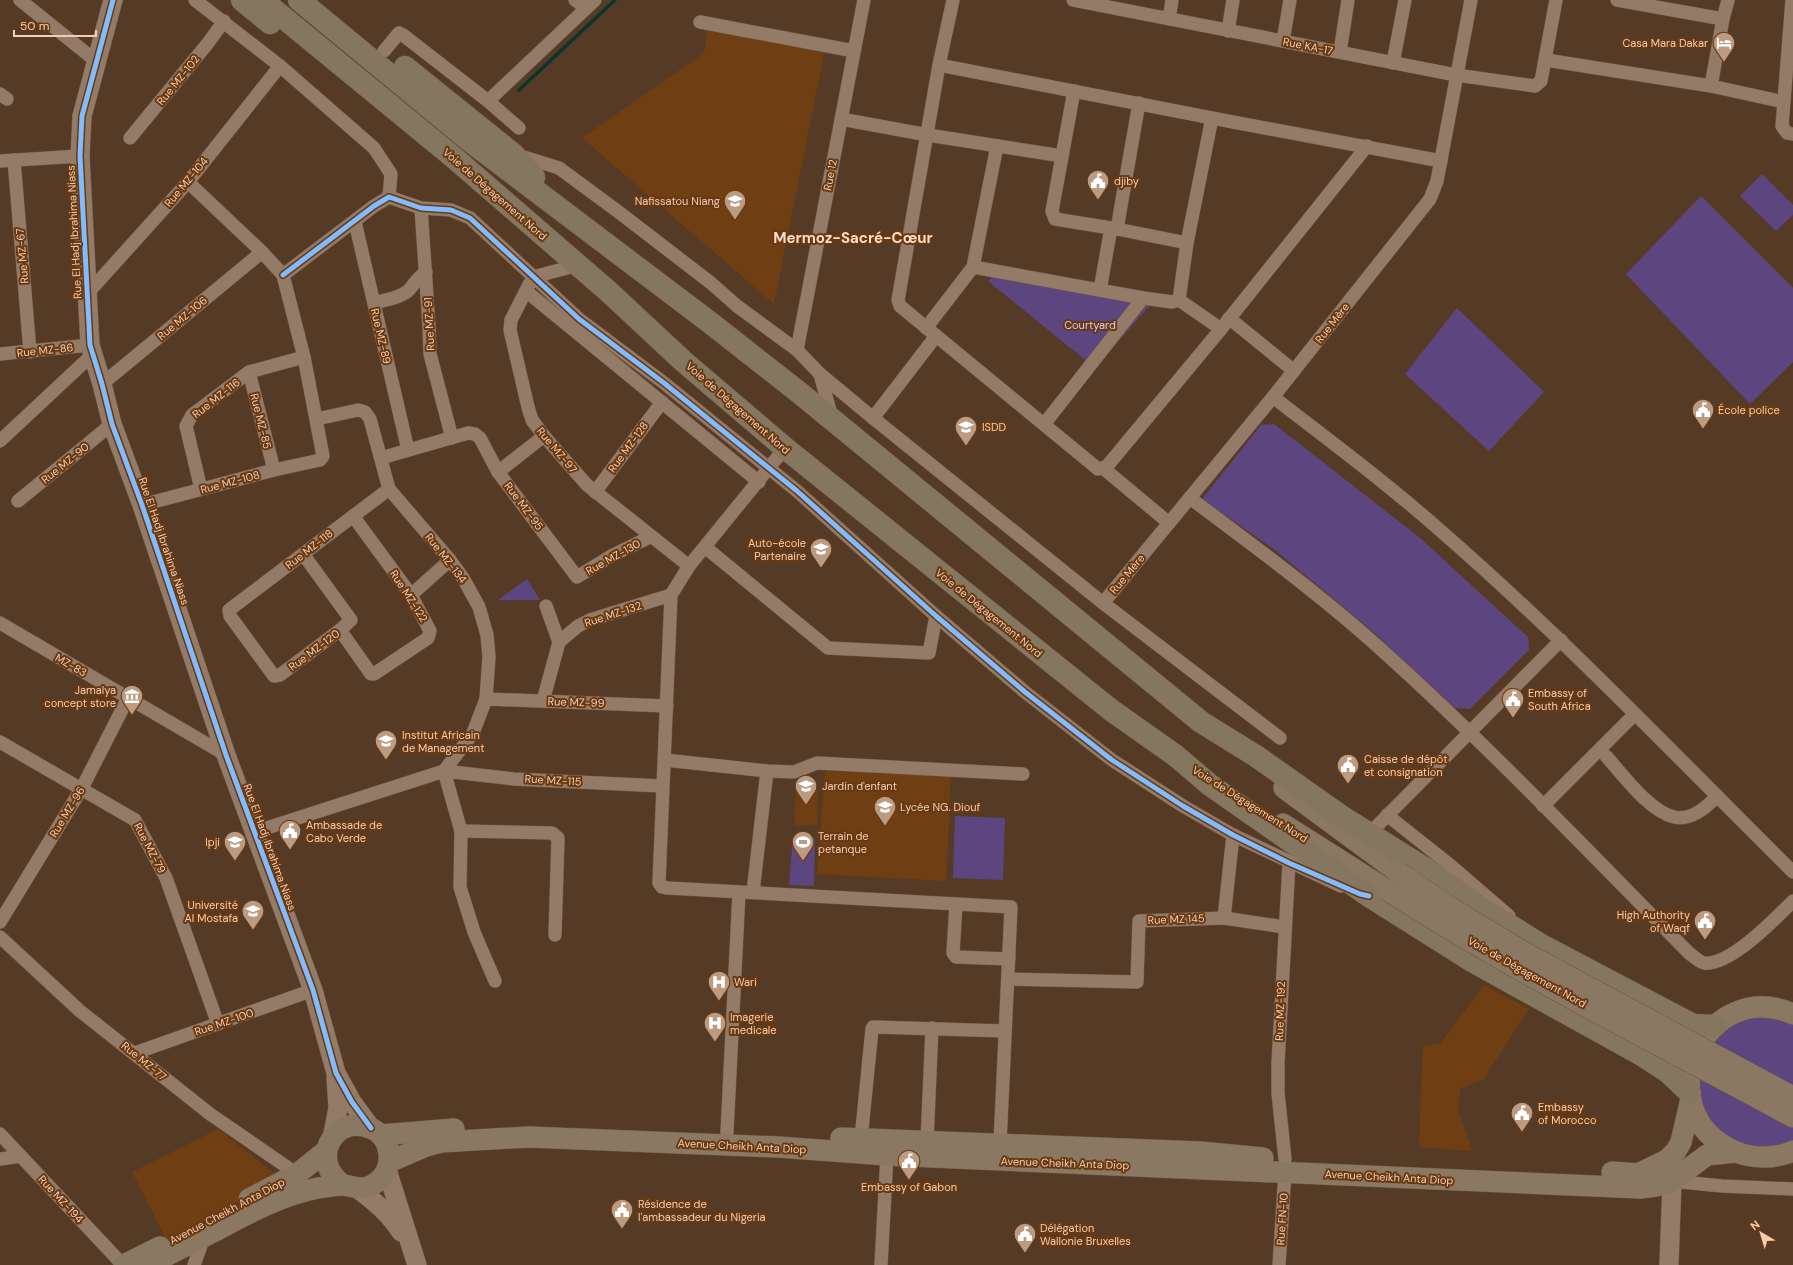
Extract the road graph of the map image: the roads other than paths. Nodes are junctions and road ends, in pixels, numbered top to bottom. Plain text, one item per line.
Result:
1 (20, 0) edge
2 (112, 0) edge
3 (195, 0) edge
4 (242, 0) edge
5 (262, 0) edge
6 (299, 0) edge
7 (321, 0) edge
8 (575, 0) edge
9 (864, 0) edge
10 (953, 0) edge
11 (1073, 0) edge
12 (1172, 0) edge
13 (1233, 0) edge
14 (1290, 0) edge
15 (1348, 0) edge
16 (1405, 0) edge
17 (1471, 0) edge
18 (1556, 0) edge
19 (1618, 0) edge
20 (1728, 0) edge
21 (1792, 0) edge
22 (591, 4) edge
23 (1116, 4) edge
24 (1169, 19) junction
25 (1724, 19) junction
26 (224, 21) junction
27 (700, 22) dead end
28 (1228, 31) junction
29 (1283, 41) junction
30 (384, 51) junction
31 (854, 51) junction
32 (1340, 52) junction
33 (1546, 60) junction
34 (96, 61) junction
35 (1393, 63) junction
36 (939, 65) junction
37 (280, 66) junction
38 (1456, 75) junction
39 (1711, 86) junction
40 (1074, 91) junction
41 (488, 101) junction
42 (1784, 102) junction
43 (1139, 103) junction
44 (1212, 118) junction
45 (841, 119) junction
46 (519, 128) dead end
47 (1793, 134) edge
48 (928, 135) junction
49 (130, 138) dead end
50 (997, 146) junction
51 (1367, 146) junction
52 (513, 154) junction
53 (80, 156) junction
54 (1062, 156) junction
55 (14, 160) junction
56 (0, 161) edge
57 (1441, 161) junction
58 (188, 182) junction
59 (389, 197) junction
60 (555, 205) junction
61 (421, 208) junction
62 (355, 222) junction
63 (1114, 228) junction
64 (1187, 243) junction
65 (262, 252) junction
66 (973, 267) junction
67 (567, 268) junction
68 (426, 272) junction
69 (283, 275) junction
70 (533, 277) junction
71 (1100, 290) junction
72 (526, 291) junction
73 (609, 292) junction
74 (87, 294) junction
75 (1143, 298) junction
76 (1179, 300) junction
77 (374, 303) junction
78 (1229, 318) junction
79 (926, 328) junction
80 (1221, 329) junction
81 (936, 336) junction
82 (91, 350) junction
83 (797, 350) junction
84 (30, 352) junction
85 (1, 354) edge
86 (304, 357) junction
87 (1294, 370) junction
88 (249, 372) junction
89 (820, 374) junction
90 (102, 384) junction
91 (1273, 397) junction
92 (662, 402) junction
93 (873, 418) junction
94 (317, 419) junction
95 (832, 420) junction
96 (1045, 423) junction
97 (112, 424) junction
98 (544, 436) junction
99 (452, 438) junction
100 (0, 441) edge
101 (785, 448) junction
102 (408, 450) junction
103 (381, 458) junction
104 (1103, 468) junction
105 (768, 469) junction
106 (274, 470) junction
107 (498, 472) junction
108 (759, 482) junction
109 (201, 489) junction
110 (389, 489) junction
111 (595, 492) junction
112 (1190, 498) junction
113 (18, 502) dead end
114 (142, 505) junction
115 (352, 516) junction
116 (1169, 523) junction
117 (650, 537) junction
118 (705, 547) junction
119 (303, 554) junction
120 (450, 560) junction
121 (689, 566) junction
122 (577, 577) joint
123 (411, 595) junction
124 (671, 595) junction
125 (1103, 603) junction
126 (546, 606) dead end
127 (229, 610) joint
128 (936, 616) junction
129 (0, 623) edge
130 (340, 630) junction
131 (1560, 640) junction
132 (559, 642) junction
133 (128, 698) junction
134 (486, 699) junction
135 (543, 701) junction
136 (667, 706) junction
137 (1635, 714) junction
138 (1201, 722) junction
139 (1469, 732) junction
140 (1280, 738) dead end
141 (0, 742) edge
142 (226, 755) junction
143 (1606, 756) dead end
144 (665, 760) junction
145 (444, 771) junction
146 (767, 771) junction
147 (1023, 774) dead end
148 (662, 786) junction
149 (82, 788) junction
150 (1717, 796) junction
151 (1543, 806) junction
152 (1387, 815) junction
153 (461, 831) junction
154 (254, 832) junction
155 (1369, 834) junction
156 (1233, 835) junction
157 (1289, 863) junction
158 (1793, 872) edge
159 (739, 892) junction
160 (753, 892) junction
161 (1378, 893) junction
162 (1793, 901) edge
163 (956, 904) junction
164 (1224, 918) junction
165 (0, 922) edge
166 (1284, 927) junction
167 (555, 935) dead end
168 (0, 937) edge
169 (1543, 946) junction
170 (1009, 960) junction
171 (1008, 979) junction
172 (495, 981) dead end
173 (313, 990) junction
174 (1793, 1004) edge
175 (1769, 1008) junction
176 (1793, 1014) edge
177 (218, 1024) junction
178 (1715, 1026) junction
179 (932, 1028) junction
180 (1005, 1031) junction
181 (135, 1053) junction
182 (336, 1074) junction
183 (1690, 1096) junction
184 (1793, 1097) edge
185 (1793, 1117) edge
186 (376, 1132) junction
187 (727, 1132) junction
188 (0, 1134) edge
189 (861, 1139) junction
190 (927, 1141) junction
191 (1000, 1144) junction
192 (329, 1145) junction
193 (1676, 1151) junction
194 (1736, 1152) junction
195 (1792, 1152) edge
196 (888, 1155) junction
197 (21, 1156) junction
198 (0, 1159) edge
199 (388, 1166) junction
200 (1285, 1166) junction
201 (297, 1174) junction
202 (1638, 1174) junction
203 (1672, 1181) junction
204 (350, 1187) junction
205 (1793, 1189) edge
206 (204, 1237) junction
207 (410, 1247) junction
208 (123, 1265) edge
209 (148, 1265) edge
210 (194, 1265) edge
211 (416, 1265) edge
212 (881, 1265) edge
213 (1278, 1265) edge
214 (1669, 1265) edge

1 - 34 street
2 - 34 street, Rue El Hadj Ibrahima Niass
3 - 26 street
4 - 67 highway
5 - 73 highway, Voie de Dégagement Nord
6 - 60 highway, Voie de Dégagement Nord
7 - 30 highway
8 - 22 street
9 - 31 street, Rue 12
10 - 36 street
11 - 23 street, Rue KA-17
12 - 24 street
13 - 28 street
14 - 29 street
15 - 32 street
16 - 35 street
17 - 38 street, Rue Mère
18 - 33 street
19 - 25 street
20 - 25 street
21 - 42 street
22 - 41 street
23 - 24 street, Rue KA-17
24 - 28 street, Rue KA-17
25 - 39 street
26 - 37 street
26 - 49 street, Rue MZ-102
27 - 31 street
28 - 29 street, Rue KA-17
29 - 32 street, Rue KA-17
30 - 41 street
30 - 52 highway
31 - 45 street, Rue 12
32 - 35 street, Rue KA-17
33 - 38 street, Rue KA-17
33 - 39 street
34 - 53 street, Rue El Hadj Ibrahima Niass
35 - 38 street, Rue KA-17
36 - 40 street
36 - 48 street
37 - 58 street, Rue MZ-104
37 - 59 street
38 - 57 street, Rue Mère
39 - 42 street
40 - 43 street
40 - 54 street
41 - 46 street
42 - 47 street
43 - 44 street
43 - 63 street
44 - 51 street
44 - 64 street
45 - 48 street
45 - 83 street, Rue 12
48 - 50 street
48 - 79 street
50 - 54 street
50 - 66 street
51 - 57 street
51 - 78 street
52 - 60 highway
52 - 83 street
53 - 55 street
53 - 74 street, Rue El Hadj Ibrahima Niass
54 - 63 street
55 - 56 street
55 - 84 street, Rue MZ-67
57 - 87 street, Rue Mère
58 - 65 street
58 - 74 street, Rue MZ-104
59 - 61 street
59 - 62 street
60 - 95 highway, Voie de Dégagement Nord
61 - 68 street, Rue MZ-91
61 - 70 street
62 - 69 street
62 - 77 street, Rue MZ-89
63 - 64 street
63 - 71 street
64 - 76 street
65 - 69 street
65 - 90 street, Rue MZ-106
66 - 71 street
66 - 79 street
67 - 70 street
67 - 73 highway
68 - 77 street
68 - 99 street, Rue MZ-91
69 - 86 street
70 - 72 street, Rue MZ-97
70 - 105 street
71 - 75 street
72 - 92 street
72 - 98 street, Rue MZ-97
73 - 101 highway, Voie de Dégagement Nord
74 - 82 street, Rue El Hadj Ibrahima Niass
75 - 76 street
75 - 96 street
76 - 80 street
77 - 102 street, Rue MZ-89
78 - 80 street
78 - 87 street
79 - 81 street
80 - 104 street
81 - 93 street
81 - 96 street
82 - 84 street, Rue MZ-86
82 - 90 street, Rue El Hadj Ibrahima Niass
82 - 100 street
83 - 89 street
84 - 85 street, Rue MZ-86
86 - 88 street
86 - 94 street
87 - 91 street, Rue Mère
88 - 106 street, Rue MZ-85
88 - 109 street, Rue MZ-116
89 - 93 street
89 - 95 street
90 - 97 street, Rue El Hadj Ibrahima Niass
91 - 112 street, Rue Mère
91 - 131 street
92 - 108 street
92 - 111 street, Rue MZ-128
93 - 125 street
94 - 103 street, Rue MZ-134
94 - 106 street, Rue MZ-108
95 - 138 highway, Voie de Dégagement Nord
96 - 104 street
97 - 113 street, Rue MZ-90
97 - 114 street, Rue El Hadj Ibrahima Niass
98 - 107 street
98 - 111 street, Rue MZ-97
99 - 102 street
99 - 107 street, Rue MZ-95
101 - 105 street
101 - 161 highway, Voie de Dégagement Nord
102 - 103 street
103 - 110 street, Rue MZ-134
104 - 116 street
105 - 108 street
105 - 128 street
106 - 109 street, Rue MZ-108
107 - 122 street, Rue MZ-95
108 - 118 street
109 - 114 street, Rue MZ-108
110 - 115 street, Rue MZ-118
110 - 120 street, Rue MZ-134
111 - 117 street, Rue MZ-97
112 - 116 street, Rue Mère
112 - 139 street
114 - 142 street, Rue El Hadj Ibrahima Niass
115 - 119 street, Rue MZ-118
115 - 123 street, Rue MZ-122
116 - 125 street, Rue Mère
117 - 121 street, Rue MZ-97
117 - 122 street, Rue MZ-130
118 - 121 street
118 - 128 street
119 - 127 street, Rue MZ-118
119 - 130 street, Rue MZ-120
120 - 123 street
120 - 134 street, Rue MZ-134
121 - 124 street
123 - 130 street, Rue MZ-122
124 - 132 street, Rue MZ-132
124 - 136 street
125 - 140 street
126 - 132 street
127 - 130 street, Rue MZ-120
128 - 156 street
129 - 133 street, MZ-83
131 - 137 street
131 - 139 street
132 - 135 street
133 - 142 street, MZ-83
133 - 149 street, Rue MZ-96
134 - 135 street, Rue MZ-99
134 - 145 street, Rue MZ-134
135 - 136 street, Rue MZ-99
136 - 144 street
137 - 150 street
137 - 151 street
138 - 155 highway
138 - 184 main road, Voie de Dégagement Nord, bridge
139 - 151 street
139 - 152 street
141 - 149 street, Rue MZ-79
142 - 154 street, Rue El Hadj Ibrahima Niass
143 - 150 street
144 - 146 street
144 - 148 street
145 - 148 street, Rue MZ-115
145 - 153 street
145 - 154 street
146 - 147 street
146 - 160 street
148 - 159 street
149 - 165 street, Rue MZ-96
149 - 177 street, Rue MZ-79
150 - 158 street
151 - 162 street
152 - 155 street
152 - 169 street
153 - 167 street
153 - 172 street
154 - 173 street, Rue El Hadj Ibrahima Niass
155 - 169 highway
156 - 157 street
156 - 164 street
157 - 161 street
157 - 166 street, Rue MZ-192
159 - 160 street
159 - 187 street
160 - 163 street
161 - 183 highway, Voie de Dégagement Nord
161 - 185 main road, Voie de Dégagement Nord, bridge
163 - 170 street
163 - 170 street
164 - 166 street, Rue MZ 145
164 - 171 street, Rue MZ 145
166 - 200 street, Rue MZ-192
168 - 181 street, Rue MZ-77
169 - 178 highway
170 - 171 street
171 - 180 street
173 - 177 street, Rue MZ-100
173 - 182 street, Rue El Hadj Ibrahima Niass
174 - 175 street
175 - 176 main road
175 - 178 main road
177 - 181 street, Rue MZ-100
178 - 183 main road
179 - 180 street
179 - 189 street
179 - 190 street
180 - 191 street
181 - 201 street, Rue MZ-77
182 - 186 street
182 - 192 street
183 - 193 main road, Avenue Cheikh Anta Diop
183 - 194 main road
186 - 187 main road, Avenue Cheikh Anta Diop
186 - 192 main road
186 - 199 main road
187 - 189 main road, Avenue Cheikh Anta Diop
188 - 197 street, Rue MZ-194
189 - 190 main road, Avenue Cheikh Anta Diop
190 - 191 main road, Avenue Cheikh Anta Diop
191 - 200 main road, Avenue Cheikh Anta Diop
192 - 201 main road, Avenue Cheikh Anta Diop
192 - 204 main road
193 - 202 main road, Avenue Cheikh Anta Diop
193 - 203 street
194 - 195 main road
194 - 203 main road, Avenue Cheikh Anta Diop
196 - 199 main road, Avenue Cheikh Anta Diop
196 - 200 main road, Avenue Cheikh Anta Diop
196 - 212 street
197 - 198 street
197 - 208 street, Rue MZ-194
199 - 204 main road
199 - 207 street
200 - 202 main road, Avenue Cheikh Anta Diop
200 - 203 main road, Avenue Cheikh Anta Diop
200 - 213 street, Rue FN-10
201 - 208 main road, Avenue Cheikh Anta Diop
202 - 203 street
203 - 205 street
203 - 214 street
204 - 206 main road, Avenue Cheikh Anta Diop
204 - 207 street
206 - 209 main road, Avenue Cheikh Anta Diop
206 - 210 street
207 - 211 street

